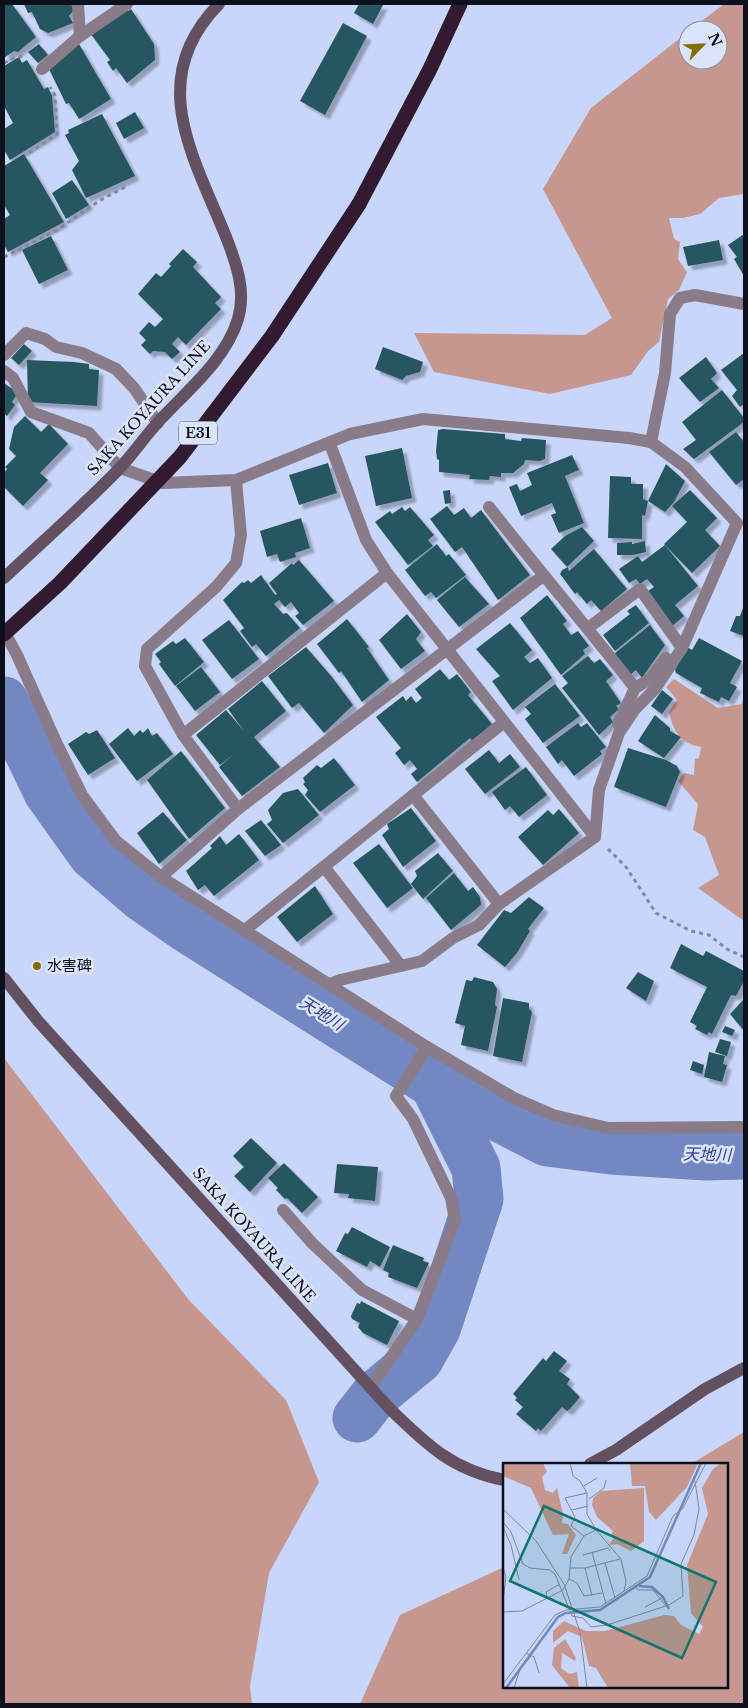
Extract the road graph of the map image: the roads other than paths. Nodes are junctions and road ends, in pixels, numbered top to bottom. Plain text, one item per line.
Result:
1 (78, 4) edge
2 (127, 4) edge
3 (218, 4) edge
4 (460, 4) edge
5 (80, 36) junction
6 (42, 69) road end
7 (744, 304) edge
8 (8, 351) edge
9 (4, 371) edge
10 (158, 423) junction
11 (651, 442) junction
12 (330, 444) junction
13 (120, 468) junction
14 (236, 480) junction
15 (489, 506) dead end
16 (741, 522) edge
17 (387, 572) junction
18 (543, 576) junction
19 (4, 578) edge
20 (588, 628) junction
21 (4, 633) edge
22 (680, 645) junction
23 (447, 648) junction
24 (634, 688) junction
25 (504, 722) junction
26 (619, 733) junction
27 (183, 735) junction
28 (413, 795) junction
29 (238, 809) junction
30 (596, 837) junction
31 (325, 868) junction
32 (161, 877) junction
33 (499, 904) junction
34 (245, 930) junction
35 (401, 966) junction
36 (4, 978) edge
37 (330, 984) junction
38 (425, 1050) junction
39 (744, 1127) edge
40 (283, 1210) dead end
41 (416, 1319) junction
42 (744, 1368) edge
43 (370, 1388) junction
44 (592, 1463) edge
45 (503, 1480) edge

1 - 5 street
2 - 5 street
3 - 10 main road, SAKA KOYAURA LINE
4 - 21 highway, E31, bridge
5 - 6 street
7 - 11 street
8 - 10 street
9 - 13 street
10 - 13 main road, SAKA KOYAURA LINE
11 - 12 street
11 - 16 street
12 - 14 street
12 - 17 street
13 - 14 street
13 - 19 main road, SAKA KOYAURA LINE
14 - 27 street
15 - 18 street
16 - 22 street
17 - 23 street
17 - 27 street
18 - 20 street
18 - 23 street
20 - 22 street
20 - 24 street
21 - 32 street
22 - 24 street
22 - 26 street
23 - 25 street
23 - 29 street
24 - 26 street
25 - 28 street
25 - 30 street
26 - 30 street
27 - 29 street
28 - 31 street
28 - 33 street
29 - 32 street
30 - 33 street
31 - 34 street
31 - 35 street
32 - 34 street
33 - 35 street
34 - 37 street
35 - 37 street
36 - 43 main road, SAKA KOYAURA LINE
37 - 38 street
38 - 39 street
38 - 41 street
40 - 41 street
41 - 43 street
42 - 44 main road
43 - 45 main road, SAKA KOYAURA LINE

